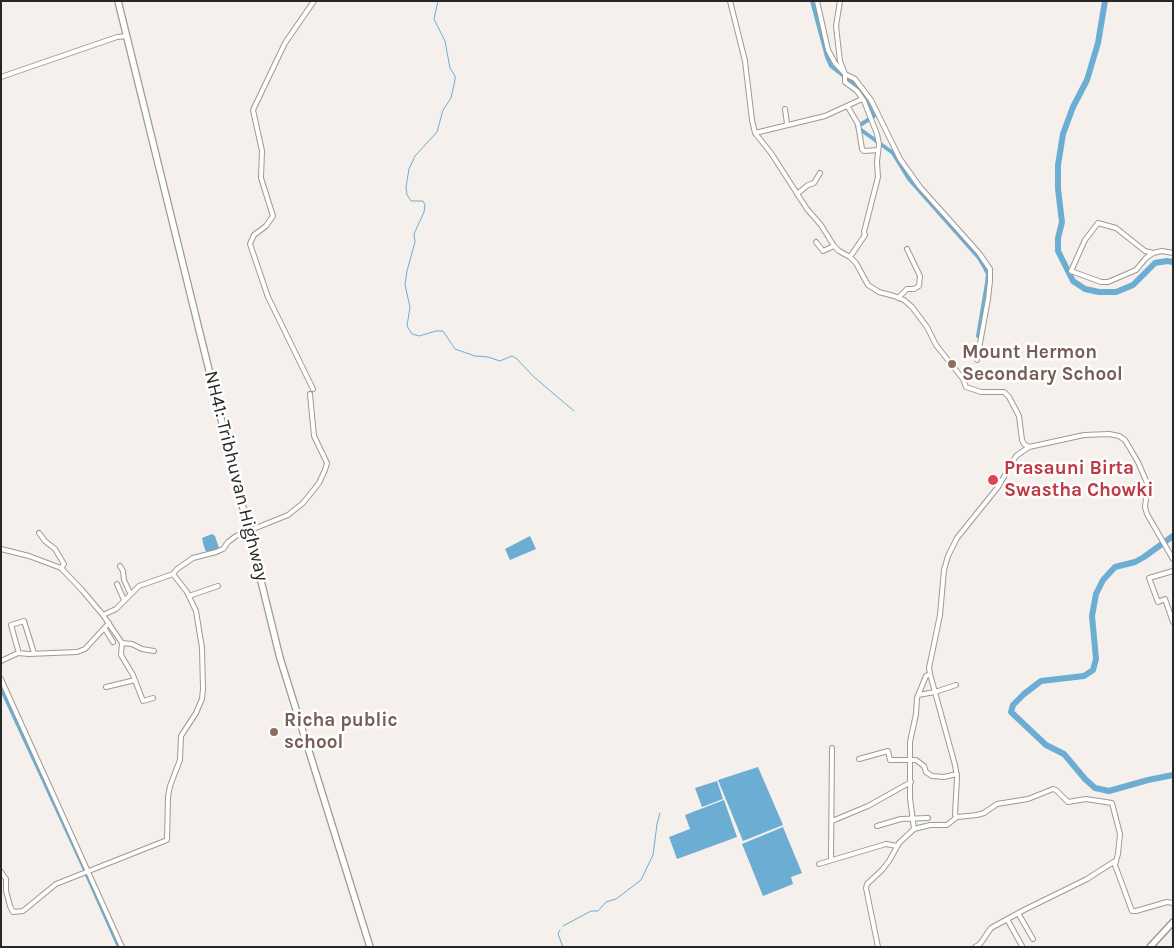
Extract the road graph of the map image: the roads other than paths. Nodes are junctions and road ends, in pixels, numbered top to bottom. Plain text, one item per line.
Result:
1 (118, 1) edge
2 (314, 1) edge
3 (730, 1) edge
4 (817, 1) edge
5 (840, 1) edge
6 (127, 36) junction
7 (845, 74) junction
8 (1, 77) edge
9 (862, 99) junction
10 (848, 107) junction
11 (785, 109) dead end
12 (787, 124) junction
13 (755, 133) junction
14 (878, 150) junction
15 (820, 173) dead end
16 (797, 194) junction
17 (816, 242) dead end
18 (834, 246) junction
19 (907, 249) dead end
20 (1153, 253) junction
21 (1173, 253) edge
22 (850, 257) junction
23 (898, 298) junction
24 (977, 360) dead end
25 (1029, 447) junction
26 (249, 531) junction
27 (39, 532) dead end
28 (1, 549) edge
29 (1173, 559) edge
30 (120, 566) dead end
31 (61, 568) junction
32 (1173, 571) edge
33 (174, 574) junction
34 (117, 584) dead end
35 (218, 586) dead end
36 (130, 593) junction
37 (189, 596) junction
38 (124, 600) junction
39 (103, 615) junction
40 (1173, 622) edge
41 (109, 623) junction
42 (104, 629) junction
43 (113, 642) dead end
44 (122, 644) junction
45 (18, 650) dead end
46 (154, 651) dead end
47 (34, 653) junction
48 (1, 661) edge
49 (930, 674) junction
50 (1, 679) edge
51 (135, 680) junction
52 (956, 685) dead end
53 (106, 687) dead end
54 (935, 692) junction
55 (918, 695) junction
56 (153, 698) dead end
57 (832, 748) dead end
58 (859, 759) dead end
59 (910, 759) junction
60 (957, 774) junction
61 (911, 782) junction
62 (957, 817) junction
63 (913, 818) junction
64 (928, 818) dead end
65 (832, 821) junction
66 (877, 826) dead end
67 (914, 829) junction
68 (897, 846) junction
69 (831, 860) junction
70 (1115, 861) junction
71 (819, 864) dead end
72 (89, 871) junction
73 (1, 872) edge
74 (1173, 903) edge
75 (1018, 913) junction
76 (1007, 919) junction
77 (1173, 922) edge
78 (1033, 939) dead end
79 (1022, 946) edge
80 (122, 947) edge
81 (370, 947) edge
82 (878, 947) edge
83 (975, 947) edge
84 (1150, 947) edge

1 - 6 highway, NH41: Tribhuvan Highway
2 - 26 street
3 - 13 street
4 - 7 street
5 - 7 street
6 - 8 street
6 - 26 highway, NH41: Tribhuvan Highway
7 - 9 street
7 - 24 street
9 - 10 street
9 - 14 street
10 - 12 street
10 - 14 street
11 - 12 street
12 - 13 street
13 - 16 street
14 - 22 street
15 - 16 street
16 - 18 street
17 - 18 street
18 - 22 street
19 - 23 street
20 - 20 street
20 - 21 street
22 - 23 street
23 - 25 street
25 - 29 street
25 - 49 street
26 - 33 street
26 - 81 highway, NH41: Tribhuvan Highway
27 - 31 street
28 - 31 street
30 - 36 street
31 - 39 street
32 - 40 street
33 - 36 street
33 - 37 street
34 - 38 street
35 - 37 street
36 - 38 street
37 - 72 street
38 - 39 street
39 - 41 street
41 - 42 street
41 - 44 street
42 - 43 street
42 - 47 street
44 - 46 street
44 - 51 street
45 - 47 street
47 - 48 street
49 - 54 street
49 - 55 street
50 - 72 street
51 - 53 street
51 - 56 street
52 - 54 street
54 - 55 street
54 - 60 street
55 - 59 street
57 - 65 street
58 - 59 street
59 - 60 street
59 - 61 street
60 - 62 street
61 - 63 street
61 - 65 street
62 - 67 street
62 - 70 street
63 - 64 street
63 - 66 street
63 - 67 street
65 - 69 street
67 - 68 street
68 - 69 street
68 - 82 street
69 - 71 street
70 - 74 street
70 - 75 street
72 - 73 street
72 - 80 street
75 - 76 street
75 - 78 street
76 - 79 street
76 - 83 street
77 - 84 main road

